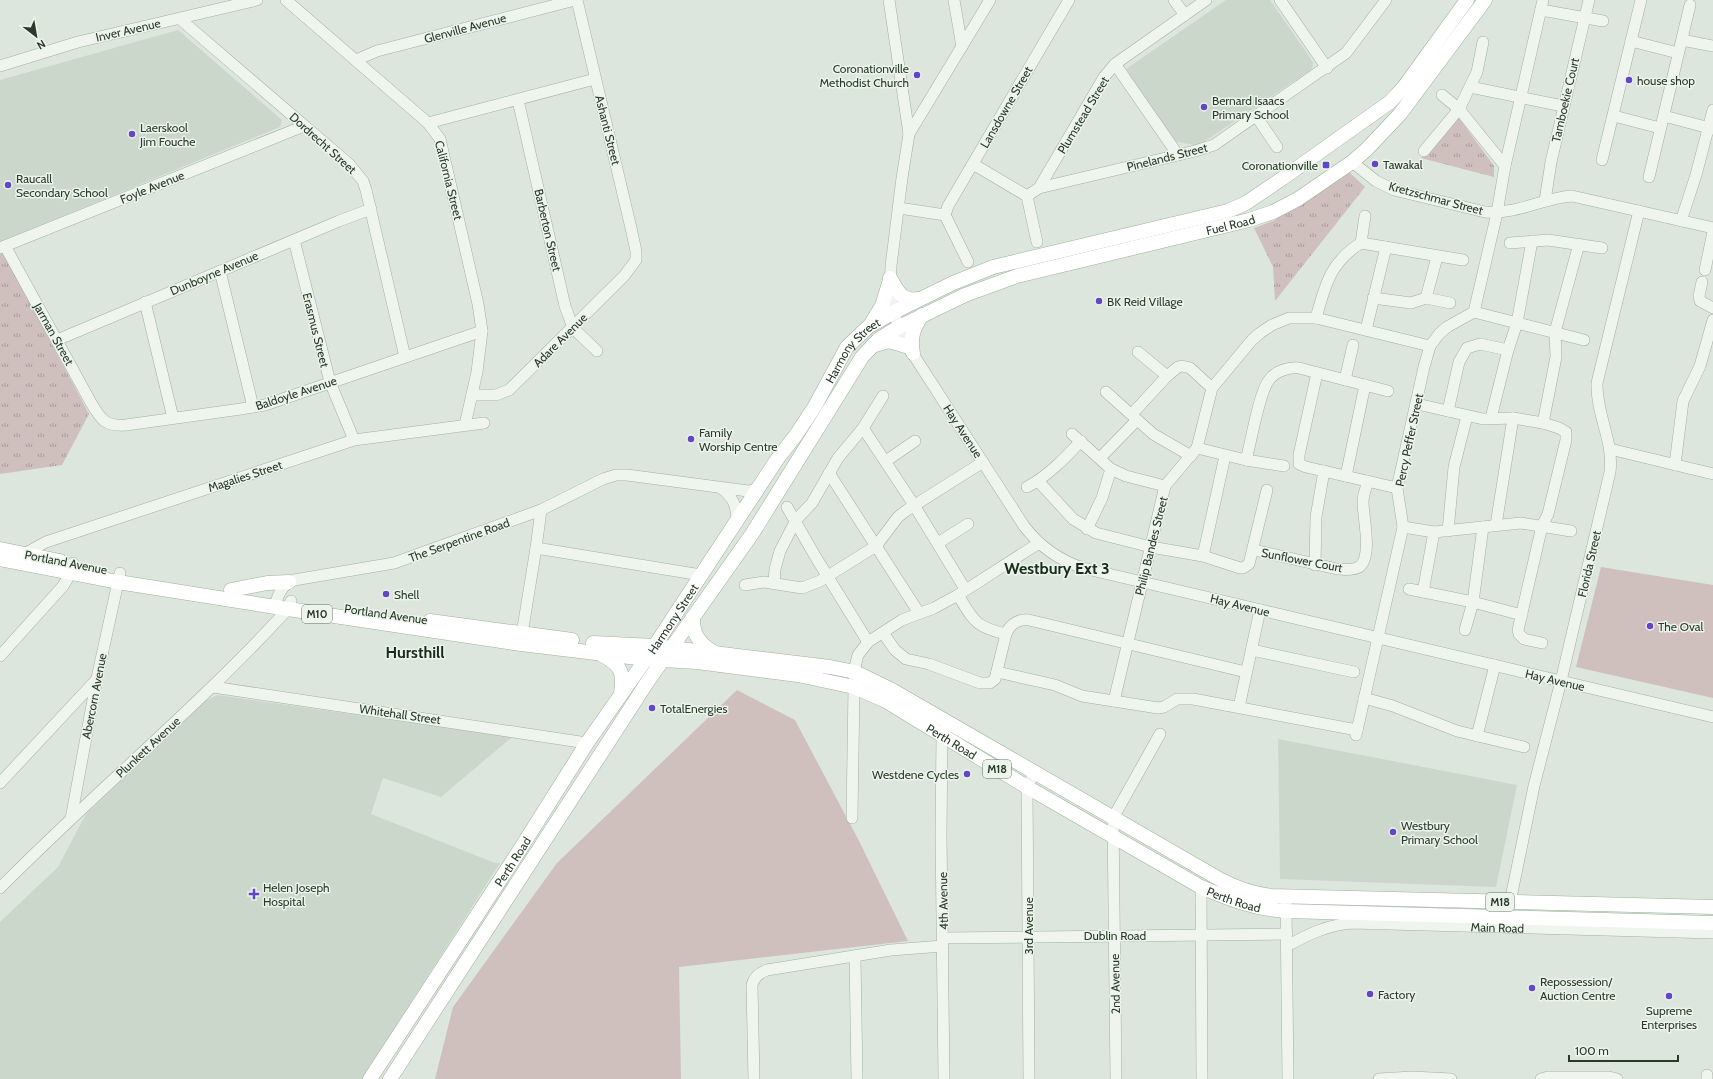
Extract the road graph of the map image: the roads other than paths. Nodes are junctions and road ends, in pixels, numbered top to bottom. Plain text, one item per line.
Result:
1 (257, 0) edge
2 (286, 0) edge
3 (576, 0) edge
4 (889, 0) edge
5 (954, 0) edge
6 (990, 0) edge
7 (1069, 0) edge
8 (1174, 0) edge
9 (1206, 0) edge
10 (1280, 0) edge
11 (1386, 0) edge
12 (1468, 0) edge
13 (1485, 0) edge
14 (1589, 0) edge
15 (1641, 0) edge
16 (1541, 3) edge
17 (1690, 5) dead end
18 (1185, 15) junction
19 (1584, 18) junction
20 (180, 19) junction
21 (1603, 21) dead end
22 (1682, 40) junction
23 (1631, 41) junction
24 (1483, 42) dead end
25 (1713, 46) edge
26 (962, 47) junction
27 (1678, 53) junction
28 (356, 60) junction
29 (1115, 64) junction
30 (0, 66) edge
31 (1327, 68) junction
32 (595, 79) junction
33 (1470, 87) junction
34 (1442, 95) dead end
35 (1520, 97) junction
36 (518, 100) junction
37 (1563, 106) junction
38 (1459, 109) junction
39 (1713, 110) edge
40 (1256, 116) junction
41 (1614, 116) junction
42 (1664, 116) junction
43 (428, 123) junction
44 (304, 126) junction
45 (1660, 128) junction
46 (1711, 128) edge
47 (909, 134) junction
48 (1277, 147) dead end
49 (1424, 151) dead end
50 (1178, 155) junction
51 (1602, 160) dead end
52 (1352, 162) junction
53 (973, 164) junction
54 (1505, 166) junction
55 (1649, 177) dead end
56 (1039, 188) junction
57 (1027, 196) junction
58 (1545, 201) junction
59 (899, 208) junction
60 (371, 209) junction
61 (1639, 211) junction
62 (1497, 213) junction
63 (945, 215) junction
64 (1365, 216) dead end
65 (1681, 221) junction
66 (1713, 228) edge
67 (1713, 232) edge
68 (294, 240) junction
69 (1532, 241) junction
70 (1037, 242) dead end
71 (1361, 243) junction
72 (1510, 243) dead end
73 (1579, 244) junction
74 (2, 247) edge
75 (1386, 247) junction
76 (1602, 248) dead end
77 (1437, 257) junction
78 (636, 260) joint
79 (1463, 260) dead end
80 (968, 262) dead end
81 (1705, 270) dead end
82 (220, 271) junction
83 (890, 279) junction
84 (1702, 282) dead end
85 (921, 298) junction
86 (1373, 298) junction
87 (1426, 298) junction
88 (145, 302) junction
89 (1450, 303) dead end
90 (1713, 308) edge
91 (894, 312) junction
92 (1474, 312) junction
93 (922, 315) junction
94 (1316, 318) junction
95 (1713, 320) edge
96 (1517, 323) junction
97 (868, 327) junction
98 (899, 327) junction
99 (573, 328) junction
100 (1366, 330) junction
101 (482, 331) junction
102 (1555, 332) junction
103 (57, 340) junction
104 (1584, 340) dead end
105 (1353, 345) dead end
106 (1430, 346) junction
107 (871, 347) junction
108 (911, 350) junction
109 (1508, 350) junction
110 (597, 351) dead end
111 (1138, 352) dead end
112 (405, 357) junction
113 (1317, 373) junction
114 (1167, 376) junction
115 (1345, 380) junction
116 (330, 382) junction
117 (1365, 385) junction
118 (1212, 388) junction
119 (1388, 391) dead end
120 (1106, 392) dead end
121 (472, 395) junction
122 (883, 396) dead end
123 (1417, 404) junction
124 (253, 407) junction
125 (1448, 410) junction
126 (1467, 416) junction
127 (1134, 417) junction
128 (173, 418) junction
129 (1491, 418) junction
130 (1513, 418) junction
131 (104, 422) joint
132 (484, 423) dead end
133 (1543, 423) junction
134 (466, 425) junction
135 (863, 428) junction
136 (1072, 434) dead end
137 (354, 440) junction
138 (915, 441) dead end
139 (1081, 441) junction
140 (1610, 449) junction
141 (1194, 452) junction
142 (1225, 456) junction
143 (1100, 458) junction
144 (1246, 460) junction
145 (886, 461) junction
146 (983, 462) junction
147 (1675, 465) junction
148 (1284, 466) dead end
149 (1111, 469) junction
150 (1324, 471) junction
151 (829, 473) junction
152 (1713, 474) edge
153 (1346, 476) junction
154 (1038, 481) junction
155 (1368, 481) junction
156 (1165, 486) junction
157 (720, 487) junction
158 (1027, 487) dead end
159 (1397, 488) junction
160 (757, 489) junction
161 (1268, 490) dead end
162 (914, 505) junction
163 (787, 506) dead end
164 (541, 510) junction
165 (796, 520) junction
166 (737, 521) junction
167 (968, 524) dead end
168 (1496, 525) junction
169 (1542, 526) junction
170 (1403, 527) junction
171 (1483, 527) junction
172 (1087, 529) junction
173 (1448, 531) junction
174 (1571, 531) dead end
175 (1434, 532) junction
176 (938, 543) junction
177 (1039, 543) junction
178 (876, 546) junction
179 (536, 548) junction
180 (1151, 548) junction
181 (0, 549) edge
182 (1254, 550) junction
183 (1203, 556) junction
184 (22, 558) junction
185 (0, 559) edge
186 (1315, 565) junction
187 (72, 568) junction
188 (701, 575) junction
189 (119, 577) junction
190 (828, 577) junction
191 (1142, 581) junction
192 (289, 582) junction
193 (774, 583) junction
194 (745, 586) dead end
195 (1409, 589) dead end
196 (231, 590) junction
197 (961, 592) junction
198 (1423, 592) junction
199 (1473, 602) junction
200 (283, 604) junction
201 (1260, 610) junction
202 (919, 613) junction
203 (1522, 615) junction
204 (693, 617) junction
205 (1465, 630) dead end
206 (883, 633) junction
207 (1006, 634) junction
208 (1378, 638) junction
209 (521, 639) junction
210 (868, 642) junction
211 (1542, 643) dead end
212 (1127, 644) junction
213 (655, 646) junction
214 (1252, 650) junction
215 (600, 653) junction
216 (716, 653) junction
217 (666, 654) junction
218 (0, 656) edge
219 (646, 659) junction
220 (697, 662) junction
221 (1495, 665) junction
222 (855, 672) junction
223 (997, 672) junction
224 (1246, 672) junction
225 (1354, 672) dead end
226 (97, 678) junction
227 (648, 681) junction
228 (1561, 681) junction
229 (213, 687) junction
230 (854, 687) junction
231 (621, 695) junction
232 (1364, 698) junction
233 (1114, 701) junction
234 (1239, 707) junction
235 (1713, 717) edge
236 (945, 730) junction
237 (1160, 734) dead end
238 (1477, 736) junction
239 (587, 743) junction
240 (1524, 746) dead end
241 (1034, 774) junction
242 (0, 783) edge
243 (1027, 787) junction
244 (852, 818) dead end
245 (1113, 818) junction
246 (71, 819) junction
247 (1113, 837) junction
248 (1201, 887) junction
249 (0, 888) edge
250 (1286, 896) junction
251 (1509, 902) junction
252 (1713, 907) edge
253 (1286, 911) junction
254 (1507, 917) junction
255 (1713, 923) edge
256 (1713, 933) edge
257 (1287, 934) junction
258 (1114, 935) junction
259 (1200, 935) junction
260 (1028, 936) junction
261 (943, 942) junction
262 (1287, 946) junction
263 (855, 956) junction
264 (370, 1079) edge
265 (390, 1079) edge
266 (754, 1079) edge
267 (857, 1079) edge
268 (944, 1079) edge
269 (1029, 1079) edge
270 (1116, 1079) edge
271 (1202, 1079) edge
272 (1288, 1079) edge
273 (1379, 1079) edge
274 (1451, 1079) edge
275 (1541, 1079) edge
276 (1617, 1079) edge

1 - 20 street, Inver Avenue
2 - 28 street, California Street
3 - 28 street, Glenville Avenue
3 - 32 street, Ashanti Street
4 - 47 street, Harmony Street
5 - 26 street
6 - 26 street
7 - 53 street, Lansdowne Street
8 - 18 street
9 - 18 street, Plumstead Street
10 - 31 street
11 - 31 street, Pinelands Street
12 - 85 main road, Fuel Road
13 - 52 main road, Fuel Road
14 - 19 street, Tamboekie Court
15 - 23 street
16 - 19 street
16 - 35 street
17 - 22 street
18 - 29 street, Plumstead Street
19 - 21 street
19 - 37 street, Tamboekie Court
20 - 30 street, Inver Avenue
20 - 44 street, Dordrecht Street
22 - 25 street
22 - 27 street
23 - 27 street
23 - 41 street
24 - 33 street
26 - 47 street
27 - 42 street
28 - 43 street, California Street
29 - 50 street
29 - 56 street, Plumstead Street
31 - 40 street, Pinelands Street
32 - 36 street
32 - 78 street, Ashanti Street
33 - 35 street
33 - 38 street
34 - 38 street
35 - 37 street
35 - 54 street
36 - 43 street
36 - 99 street, Barberton Street
37 - 58 street, Tamboekie Court
38 - 49 street
38 - 54 street
39 - 46 street
40 - 48 street
40 - 50 street, Pinelands Street
41 - 45 street
41 - 51 street
42 - 45 street
42 - 46 street
43 - 101 street, California Street
44 - 60 street, Dordrecht Street
44 - 74 street, Foyle Avenue
45 - 55 street
46 - 65 street
47 - 59 street, Harmony Street
50 - 56 street, Pinelands Street
52 - 62 street, Kretzschmar Street
52 - 93 main road, Fuel Road
53 - 57 street
53 - 63 street, Lansdowne Street
54 - 62 street
56 - 57 street, Plumstead Street
57 - 70 street
58 - 61 street, Kretzschmar Street
58 - 62 street, Kretzschmar Street
59 - 63 street
59 - 83 street, Harmony Street
60 - 68 street, Dunboyne Avenue
60 - 112 street, Dordrecht Street
61 - 65 street, Kretzschmar Street
61 - 140 street, Florida Street
62 - 92 street
63 - 80 street
64 - 71 street
65 - 66 street, Kretzschmar Street
67 - 81 street
68 - 82 street, Dunboyne Avenue
68 - 116 street, Erasmus Street
69 - 72 street
69 - 73 street
69 - 96 street
71 - 75 street
71 - 94 street
73 - 76 street
73 - 102 street
74 - 103 street, Jarman Street
75 - 77 street
75 - 86 street
77 - 79 street
77 - 87 street
78 - 99 street, Adare Avenue
82 - 88 street, Dunboyne Avenue
82 - 124 street
83 - 85 main road
83 - 91 street, Harmony Street
83 - 97 main road
84 - 90 street
85 - 91 main road, Fuel Road
86 - 87 street
86 - 100 street
87 - 89 street
88 - 103 street, Dunboyne Avenue
88 - 128 street
91 - 97 main road, Harmony Street
91 - 98 street, Hay Avenue
92 - 96 street
92 - 106 street, Percy Peffer Street
93 - 98 main road, Fuel Road
93 - 108 main road
94 - 100 street, Philip Bandes Street
94 - 118 street, Philip Bandes Street
95 - 147 street
96 - 102 street
96 - 109 street
97 - 160 main road, Harmony Street
98 - 107 main road, Harmony Street
98 - 108 street, Hay Avenue
99 - 110 street, Barberton Street
99 - 121 street, Adare Avenue
100 - 106 street, Philip Bandes Street
101 - 112 street, Baldoyle Avenue
101 - 121 street, California Street
102 - 104 street
102 - 133 street
103 - 131 street, Jarman Street
105 - 115 street
106 - 123 street, Percy Peffer Street
107 - 108 main road
107 - 204 main road, Harmony Street
108 - 146 street, Hay Avenue
109 - 125 street
109 - 129 street
111 - 114 street
112 - 116 street, Baldoyle Avenue
113 - 115 street
113 - 144 street
113 - 150 street
114 - 118 street
114 - 127 street
115 - 117 street
116 - 124 street, Baldoyle Avenue
116 - 137 street, Erasmus Street
117 - 119 street
117 - 153 street
118 - 141 street, Philip Bandes Street
120 - 127 street
121 - 134 street, California Street
122 - 135 street
123 - 125 street
123 - 159 street, Percy Peffer Street
124 - 128 street, Baldoyle Avenue
125 - 126 street
126 - 129 street
126 - 173 street
127 - 141 street
127 - 143 street
128 - 131 street, Baldoyle Avenue
129 - 130 street
130 - 133 street
130 - 168 street
132 - 134 street, Magalies Street
133 - 169 street
134 - 137 street, Magalies Street
135 - 145 street
135 - 151 street
136 - 139 street
137 - 184 street, Magalies Street
138 - 145 street
139 - 143 street
139 - 154 street
140 - 147 street
140 - 228 street, Florida Street
141 - 142 street
141 - 156 street, Philip Bandes Street
142 - 144 street
142 - 183 street
143 - 149 street
144 - 148 street
145 - 162 street
146 - 162 street
146 - 177 street, Hay Avenue
147 - 152 street
149 - 156 street
149 - 172 street
150 - 153 street
150 - 186 street
151 - 165 street
151 - 178 street
153 - 155 street
154 - 158 street
154 - 172 street
155 - 159 street
155 - 186 street, Sunflower Court
156 - 180 street, Philip Bandes Street
157 - 160 street, The Serpentine Road
157 - 164 street, The Serpentine Road
157 - 166 street
159 - 170 street, Percy Peffer Street
160 - 166 main road, Harmony Street
161 - 182 street
162 - 176 street
162 - 178 street
163 - 165 street
164 - 179 street
164 - 192 street, The Serpentine Road
165 - 190 street
165 - 193 street
166 - 188 main road, Harmony Street
167 - 176 street
168 - 169 street
168 - 171 street
169 - 174 street
169 - 203 street
170 - 175 street
170 - 208 street, Percy Peffer Street
171 - 173 street
171 - 199 street
172 - 180 street
173 - 175 street
175 - 198 street
176 - 197 street
177 - 191 street, Hay Avenue
177 - 197 street
178 - 190 street
178 - 202 street
179 - 188 street
179 - 209 street
180 - 183 street
180 - 191 street, Philip Bandes Street
181 - 184 main road, Portland Avenue / M10
182 - 183 street
182 - 186 street, Sunflower Court
184 - 185 main road, Portland Avenue / M10
184 - 187 main road, Portland Avenue / M10
187 - 189 main road, Portland Avenue / M10
187 - 218 street
188 - 213 main road, Harmony Street
189 - 196 main road, Portland Avenue / M10
189 - 200 main road, Portland Avenue / M10
189 - 226 street, Abercorn Avenue
190 - 193 street
190 - 210 street
191 - 201 street, Hay Avenue
191 - 212 street, Philip Bandes Street
192 - 196 main road
192 - 200 street
193 - 194 street
195 - 198 street
196 - 200 main road, Portland Avenue / M10
197 - 202 street
197 - 207 street
198 - 199 street
199 - 203 street
199 - 205 street
200 - 209 main road, Portland Avenue / M10
200 - 229 street, Plunkett Avenue
201 - 208 street, Hay Avenue
201 - 214 street
202 - 206 street
203 - 211 street
204 - 216 main road
204 - 217 main road, Harmony Street
206 - 210 street
206 - 223 street
207 - 212 street
207 - 223 street
208 - 221 street, Hay Avenue
208 - 232 street, Percy Peffer Street
209 - 213 main road, Portland Avenue / M10
209 - 215 main road, Portland Avenue / M10
210 - 222 street
212 - 224 street
212 - 233 street, Philip Bandes Street
213 - 217 main road, Perth Road / M18
213 - 219 main road, Harmony Street
214 - 224 street
214 - 225 street
215 - 219 main road, Portland Avenue / M10
215 - 231 main road
216 - 217 main road, Perth Road / M18
216 - 222 main road, Perth Road / M18
217 - 219 main road, Perth Road / M18
217 - 220 main road, Perth Road / M18
217 - 227 main road, Perth Road
219 - 231 main road, Perth Road
220 - 227 main road
220 - 230 main road, Perth Road / M18
221 - 228 street, Hay Avenue
221 - 238 street
222 - 230 street
222 - 236 main road, Perth Road / M18
223 - 233 street
224 - 234 street
226 - 242 street
226 - 246 street, Abercorn Avenue
227 - 265 main road, Perth Road
228 - 235 street, Hay Avenue
228 - 251 street, Florida Street
229 - 239 street, Whitehall Street
229 - 246 street, Plunkett Avenue
230 - 236 main road, Perth Road / M18
230 - 244 street
231 - 239 main road, Perth Road
232 - 234 street, Percy Peffer Street
232 - 238 street
233 - 234 street
236 - 241 main road, Perth Road / M18
236 - 243 main road, Perth Road / M18
236 - 261 street, 4th Avenue
237 - 245 street
238 - 240 street
239 - 264 main road, Perth Road
241 - 243 street, 3rd Avenue
241 - 245 main road, Perth Road / M18
243 - 247 main road, Perth Road / M18
243 - 260 street, 3rd Avenue
245 - 247 street, 2nd Avenue
245 - 250 main road, Perth Road / M18
246 - 249 street, Plunkett Avenue
247 - 248 main road, Perth Road / M18
247 - 258 street, 2nd Avenue
248 - 253 main road, Perth Road / M18
248 - 259 street
250 - 251 main road, Main Road / M18
250 - 253 street
251 - 252 main road, Main Road / M18
251 - 254 street, Florida Street
253 - 254 main road, Main Road / M18
253 - 257 street
254 - 255 main road, Main Road / M18
256 - 262 street, Main Road
257 - 259 street, Dublin Road
257 - 262 street
258 - 259 street, Dublin Road
258 - 260 street, Dublin Road
258 - 270 street, 2nd Avenue
259 - 271 street
260 - 261 street, Dublin Road
260 - 269 street, 3rd Avenue
261 - 263 street, Dublin Road
261 - 268 street, 4th Avenue
262 - 272 street
263 - 266 street, Dublin Road
263 - 267 street
273 - 274 street
275 - 276 street

